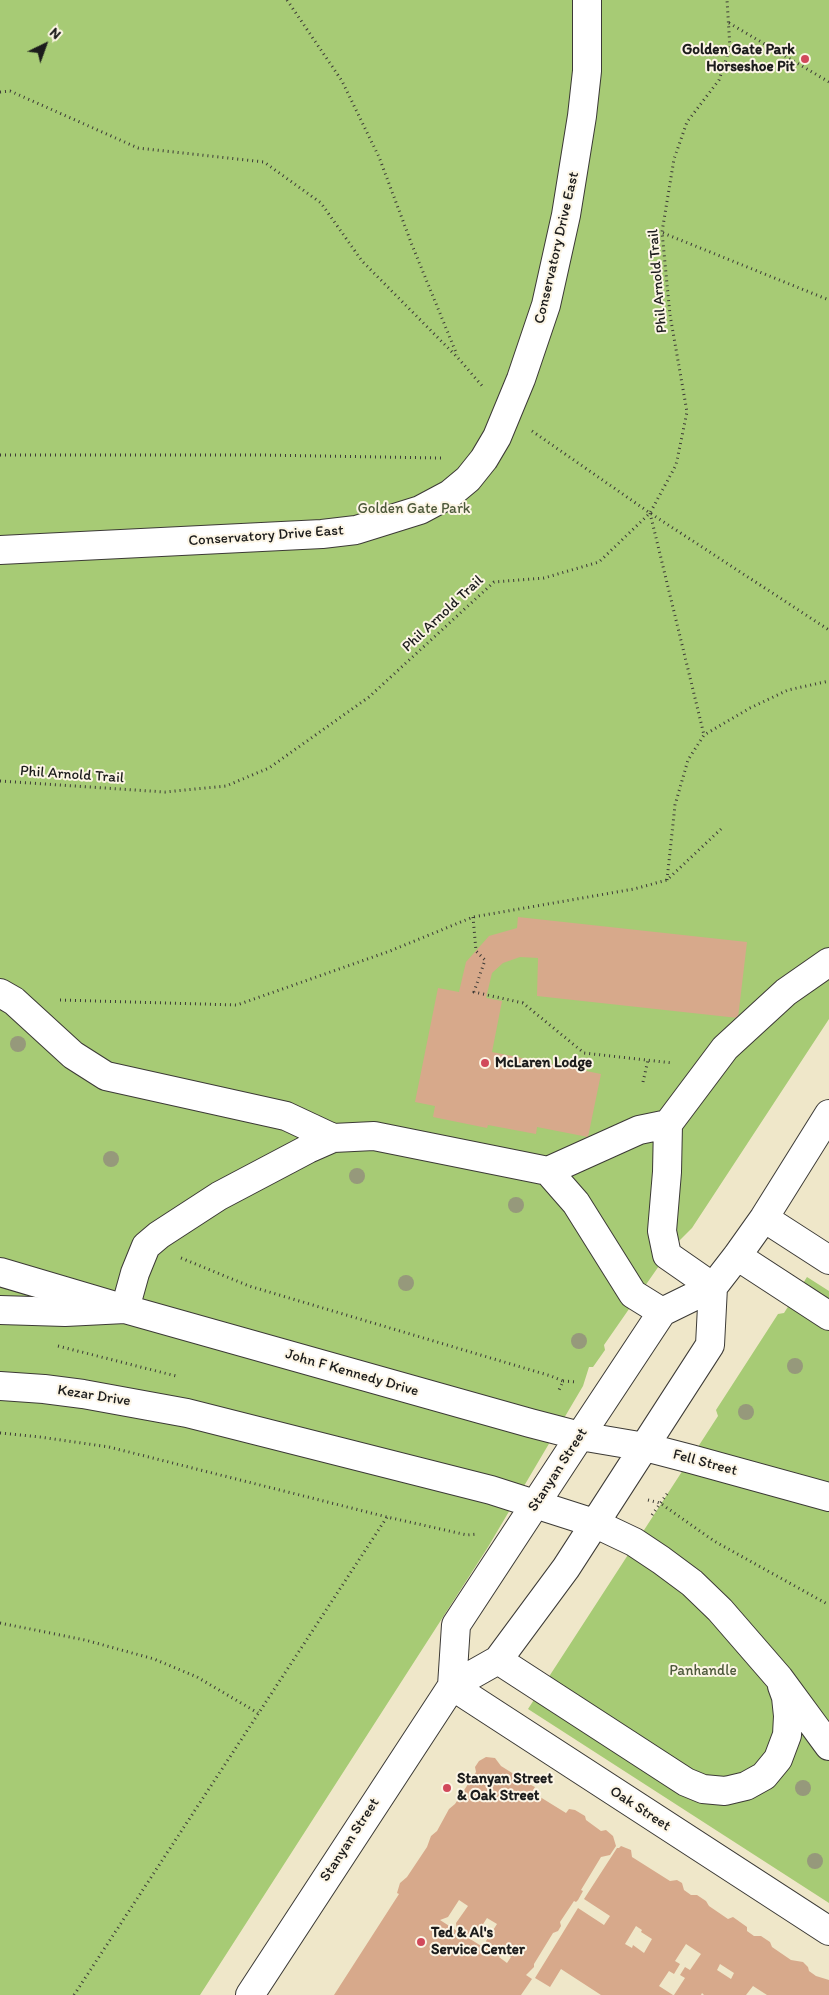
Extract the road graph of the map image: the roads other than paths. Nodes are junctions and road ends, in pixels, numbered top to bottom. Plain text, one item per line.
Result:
1 (586, 0) edge
2 (0, 550) edge
3 (829, 962) edge
4 (7, 997) edge
5 (829, 1114) edge
6 (668, 1124) junction
7 (333, 1138) junction
8 (548, 1171) junction
9 (764, 1218) junction
10 (737, 1256) junction
11 (829, 1260) edge
12 (0, 1272) edge
13 (713, 1287) junction
14 (125, 1309) junction
15 (0, 1310) edge
16 (662, 1312) junction
17 (829, 1316) edge
18 (0, 1386) edge
19 (580, 1436) junction
20 (645, 1448) junction
21 (829, 1497) edge
22 (536, 1504) junction
23 (594, 1523) junction
24 (498, 1660) junction
25 (779, 1678) junction
26 (452, 1686) junction
27 (829, 1746) edge
28 (829, 1931) edge
29 (250, 1995) edge

1 - 2 main road, Conservatory Drive East
3 - 6 main road
4 - 7 main road
5 - 9 main road
6 - 8 main road
6 - 13 main road
7 - 8 main road
7 - 14 main road
8 - 16 main road
9 - 10 main road
9 - 11 main road
10 - 13 main road
10 - 17 main road
12 - 14 main road, John F Kennedy Drive
13 - 16 main road
13 - 20 main road, Stanyan Street
14 - 15 main road
14 - 19 main road, John F Kennedy Drive
16 - 19 main road, Stanyan Street
18 - 22 main road, Kezar Drive
19 - 20 main road, Fell Street
19 - 22 main road, Stanyan Street
20 - 21 main road, Fell Street
20 - 23 main road, Stanyan Street
22 - 23 main road
22 - 26 main road, Stanyan Street
23 - 24 main road, Stanyan Street
23 - 25 main road
24 - 25 main road
24 - 26 main road, Stanyan Street
25 - 27 main road
26 - 28 main road, Oak Street
26 - 29 main road, Stanyan Street

